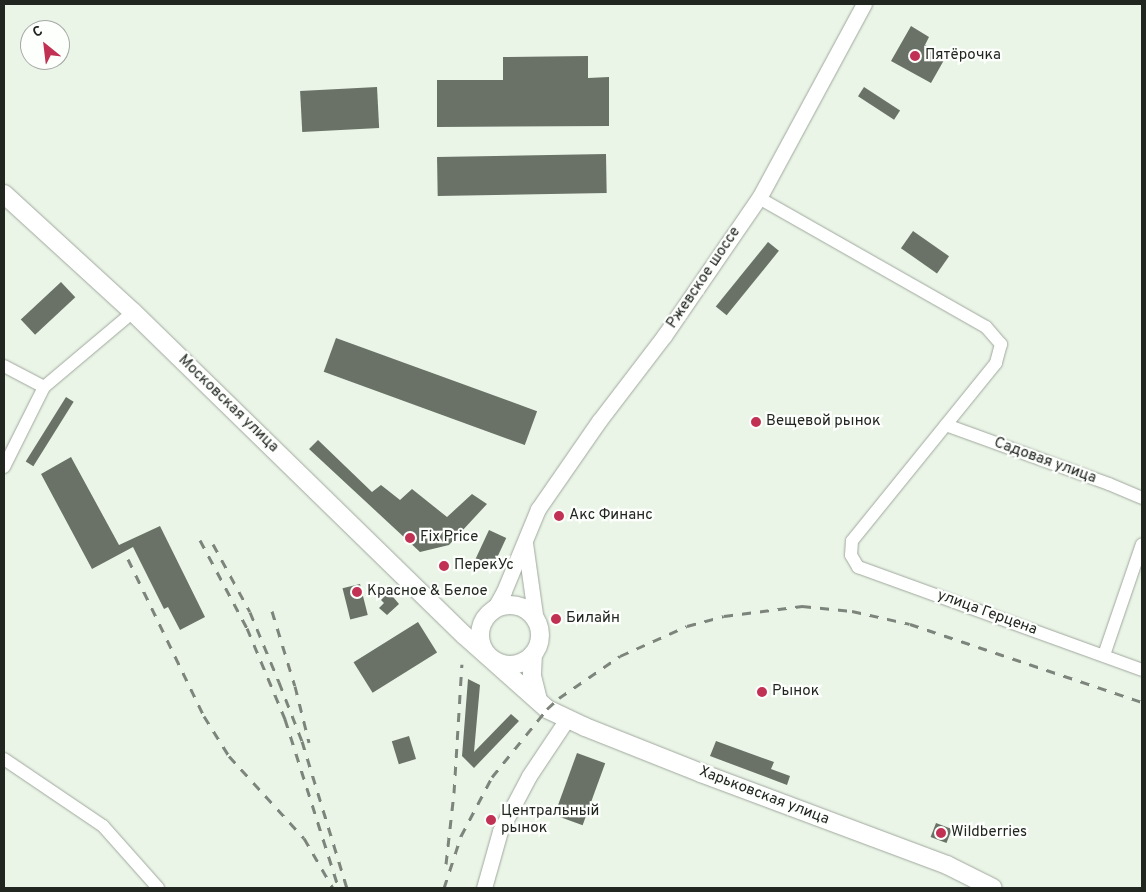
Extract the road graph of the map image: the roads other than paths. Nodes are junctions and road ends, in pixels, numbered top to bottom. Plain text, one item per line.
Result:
1 (864, 4) edge
2 (4, 194) edge
3 (758, 198) junction
4 (133, 312) junction
5 (4, 366) edge
6 (44, 387) junction
7 (946, 425) junction
8 (4, 467) edge
9 (1142, 498) edge
10 (525, 539) junction
11 (1142, 544) edge
12 (492, 612) junction
13 (448, 618) junction
14 (536, 621) junction
15 (533, 654) junction
16 (1104, 655) junction
17 (490, 658) junction
18 (1142, 670) edge
19 (538, 700) junction
20 (567, 719) junction
21 (4, 759) edge
22 (158, 888) edge
23 (484, 888) edge
24 (993, 888) edge

1 - 3 street, Ржевское шоссе
2 - 4 main road, Московская улица
3 - 7 street
3 - 10 street, Ржевское шоссе
4 - 6 street
4 - 13 main road, Московская улица
5 - 6 street
6 - 8 street
7 - 9 street, Садовая улица
7 - 16 street, улица Герцена
10 - 12 street, Ржевское шоссе
10 - 14 street
11 - 16 street
12 - 13 main road
12 - 14 main road
12 - 17 main road
13 - 17 main road, Московская улица
14 - 15 main road
15 - 17 main road
15 - 19 main road
16 - 18 street, улица Герцена
17 - 19 main road, Харьковская улица
19 - 20 main road, Харьковская улица
20 - 23 street
20 - 24 main road, Харьковская улица
21 - 22 street

